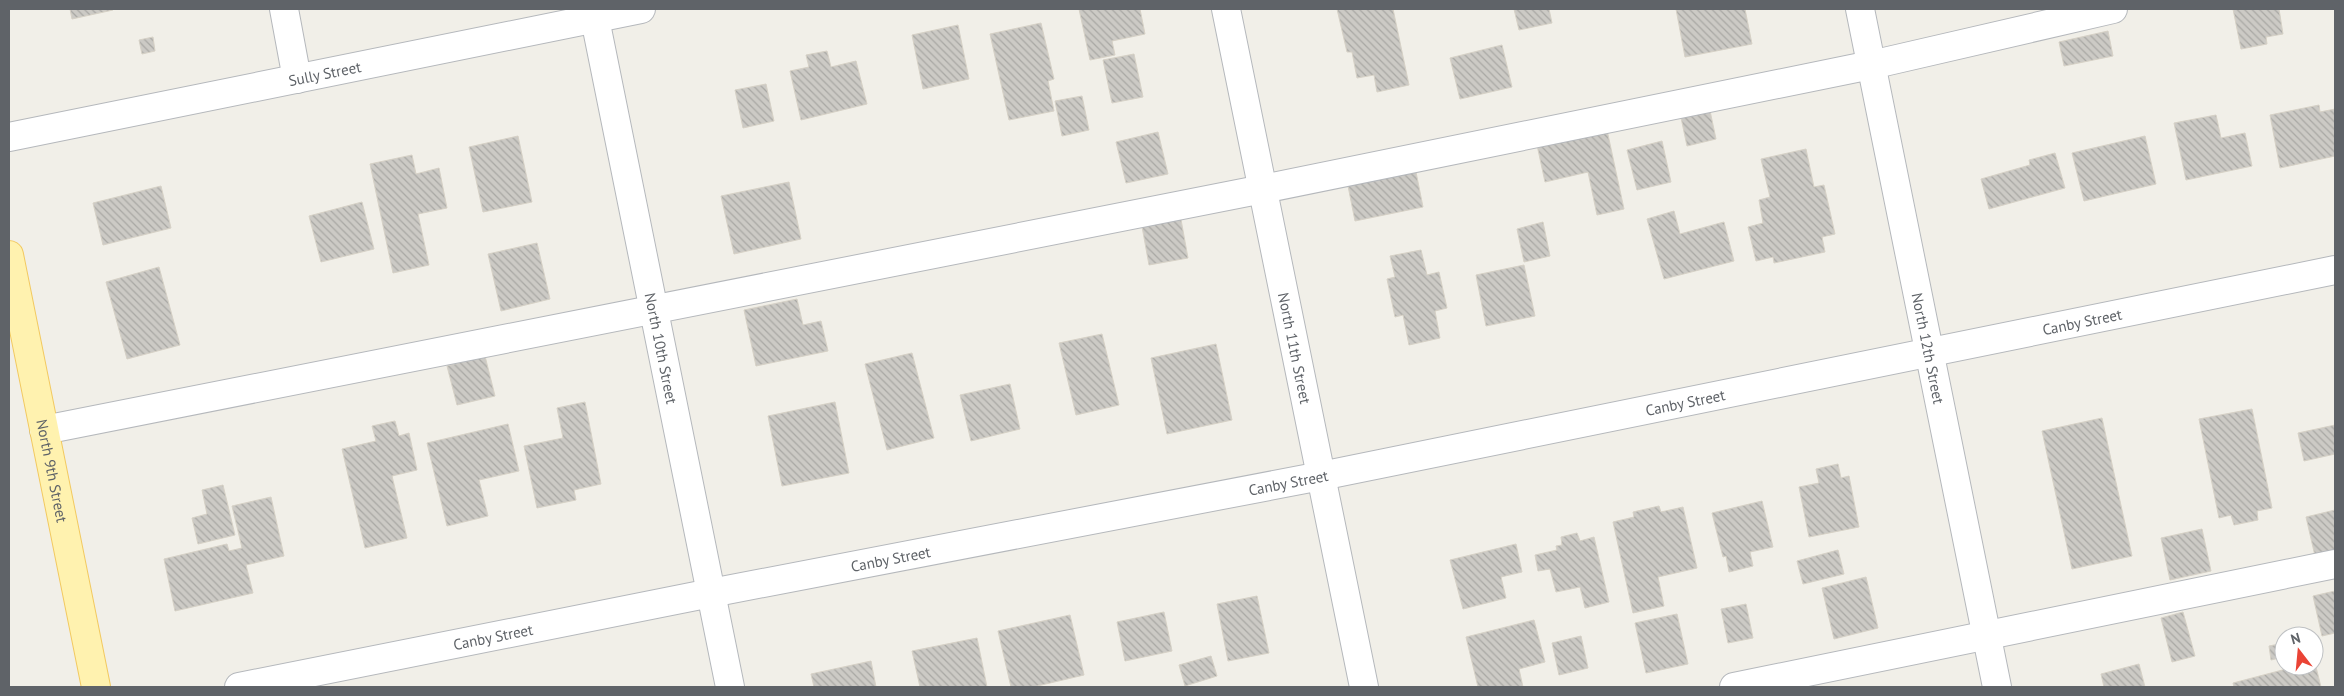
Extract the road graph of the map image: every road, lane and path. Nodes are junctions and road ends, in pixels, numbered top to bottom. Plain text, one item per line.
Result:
1 (284, 9) edge
2 (641, 9) edge
3 (1226, 9) edge
4 (1860, 9) edge
5 (2114, 9) edge
6 (594, 13) edge
7 (1871, 65) junction
8 (297, 79) junction
9 (9, 137) edge
10 (1263, 189) junction
11 (9, 255) edge
12 (2335, 270) edge
13 (654, 310) junction
14 (1929, 352) junction
15 (44, 430) junction
16 (1321, 476) junction
17 (2335, 564) edge
18 (710, 593) junction
19 (1986, 636) junction
20 (96, 687) edge
21 (239, 687) edge
22 (730, 687) edge
23 (1364, 687) edge
24 (1734, 687) edge
25 (1997, 687) edge

1 - 8 street
2 - 6 street, Sully Street
3 - 10 street, North 11th Street
4 - 7 street, North 12th Street
5 - 7 street
6 - 8 street, Sully Street
6 - 13 street, North 10th Street
7 - 10 street
7 - 14 street, North 12th Street
8 - 9 street, Sully Street
10 - 13 street
10 - 16 street, North 11th Street
11 - 15 main road, North 9th Street
12 - 14 street, Canby Street
13 - 15 street
13 - 18 street, North 10th Street
14 - 16 street, Canby Street
14 - 19 street, North 12th Street
15 - 20 main road, North 9th Street
16 - 18 street, Canby Street
16 - 23 street, North 11th Street
17 - 19 street
18 - 21 street, Canby Street
18 - 22 street, North 10th Street
19 - 24 street
19 - 25 street, North 12th Street

